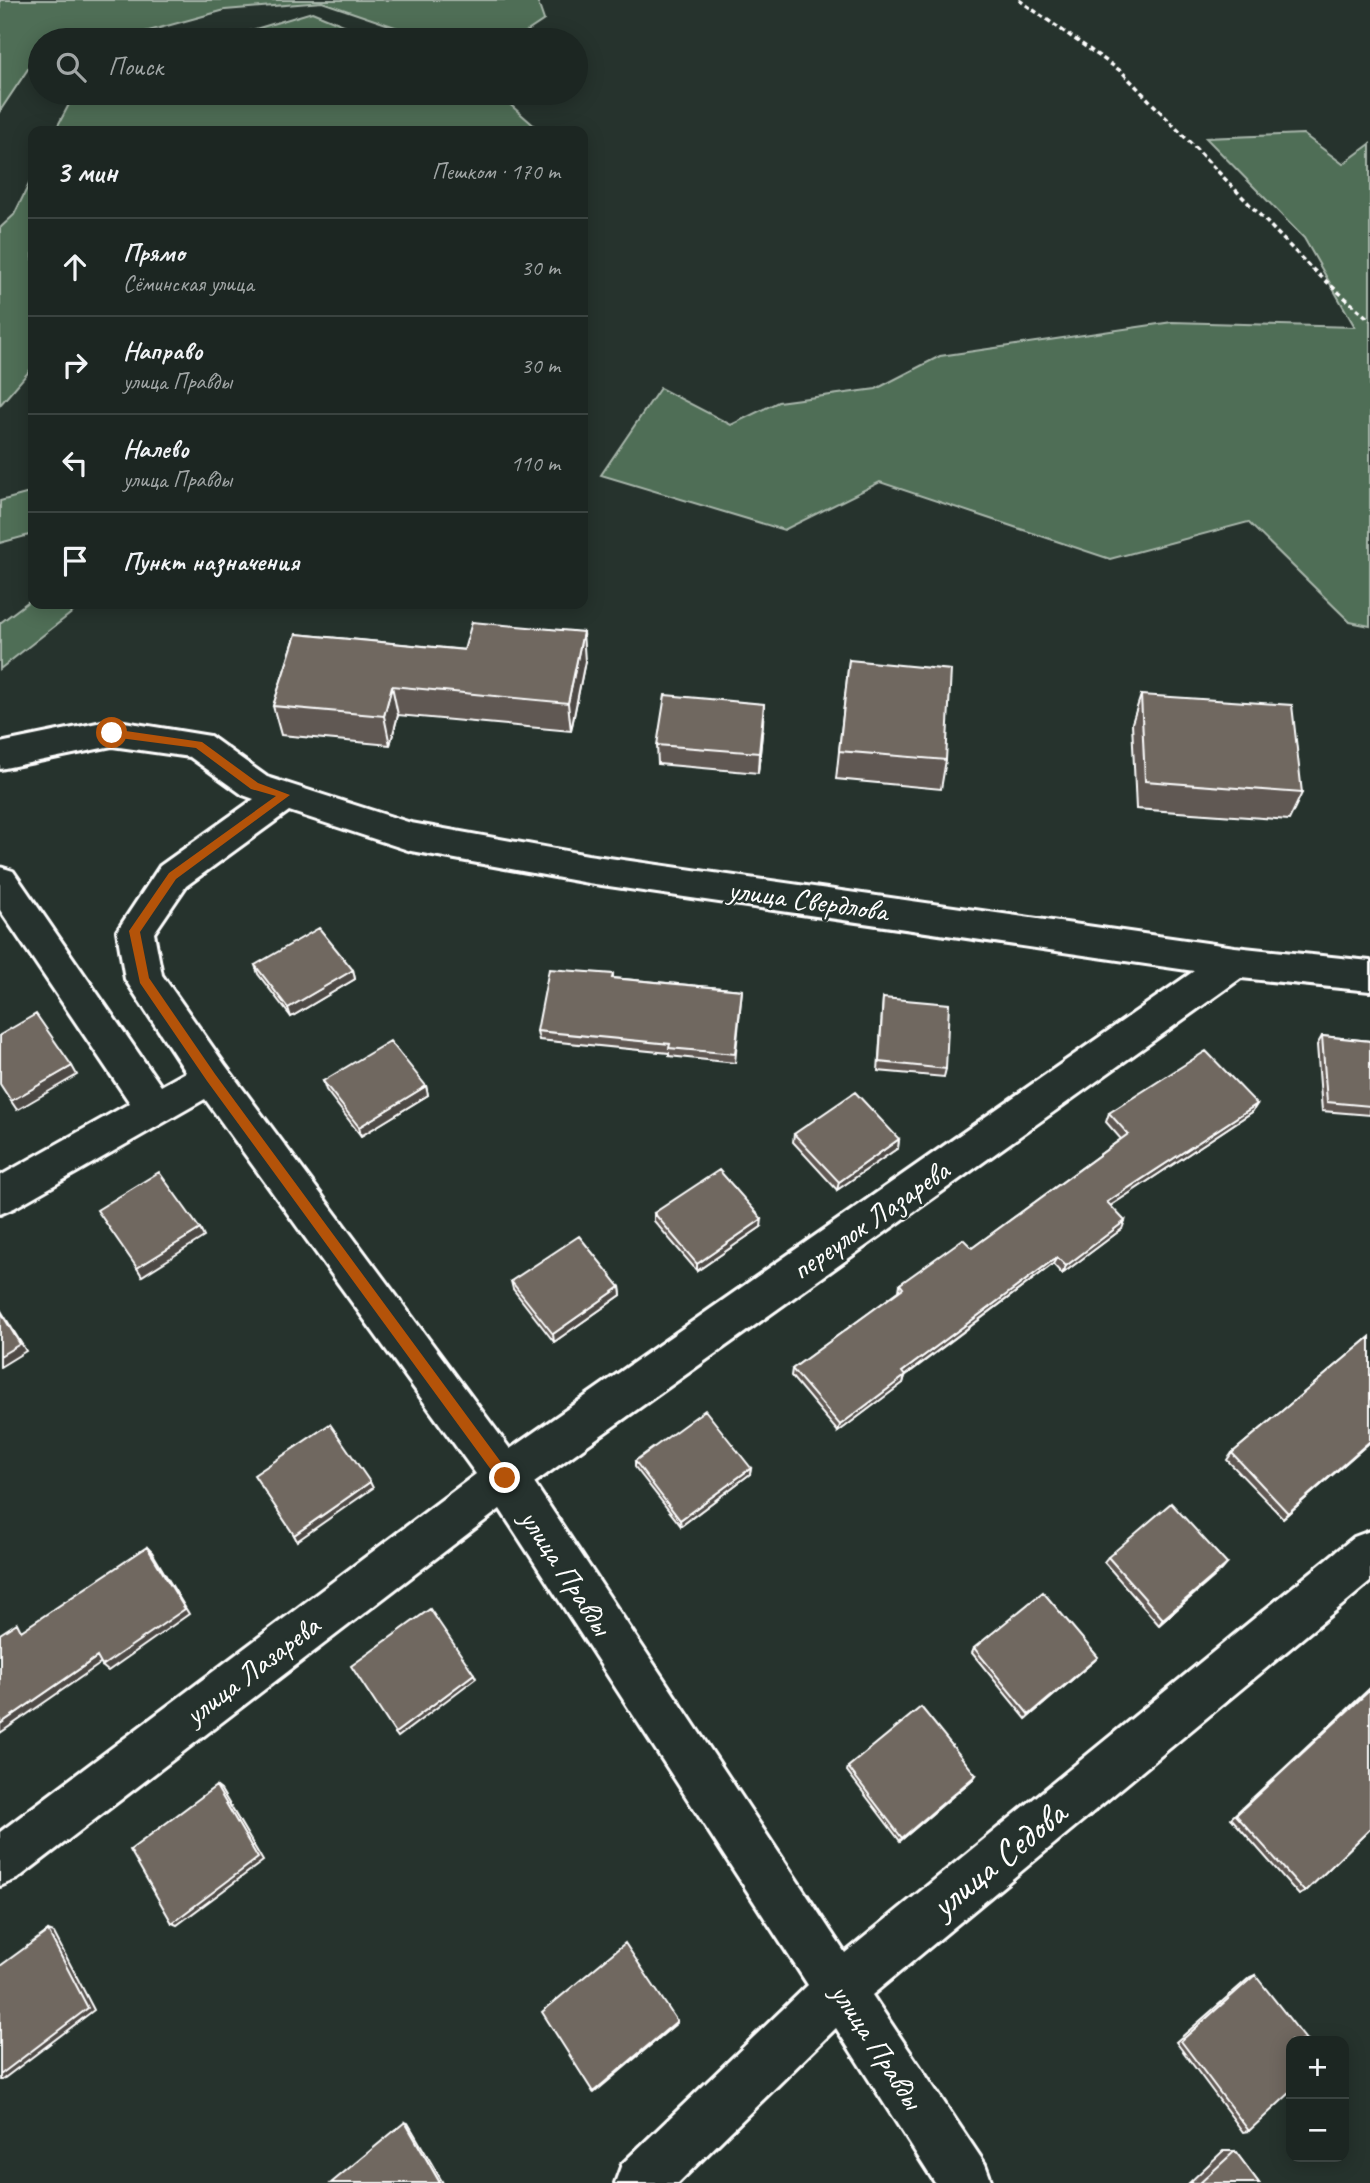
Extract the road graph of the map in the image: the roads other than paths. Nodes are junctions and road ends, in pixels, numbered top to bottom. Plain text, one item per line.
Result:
1 (0, 755) edge
2 (270, 790) junction
3 (0, 881) edge
4 (1235, 962) junction
5 (1370, 976) edge
6 (211, 1077) junction
7 (155, 1109) junction
8 (0, 1196) edge
9 (505, 1478) junction
10 (1370, 1553) edge
11 (0, 1862) edge
12 (840, 1989) junction
13 (641, 2183) edge
14 (966, 2183) edge

1 - 2 street, улица Свердлова
2 - 4 street, улица Свердлова
2 - 6 street, улица Правды
3 - 7 street
4 - 5 street, улица Свердлова
4 - 9 street, переулок Лазарева
6 - 7 street
6 - 9 street, улица Правды
7 - 8 street
9 - 11 street, улица Лазарева
9 - 12 street, улица Правды
10 - 12 street, улица Седова
12 - 13 street, улица Седова
12 - 14 street, улица Правды

